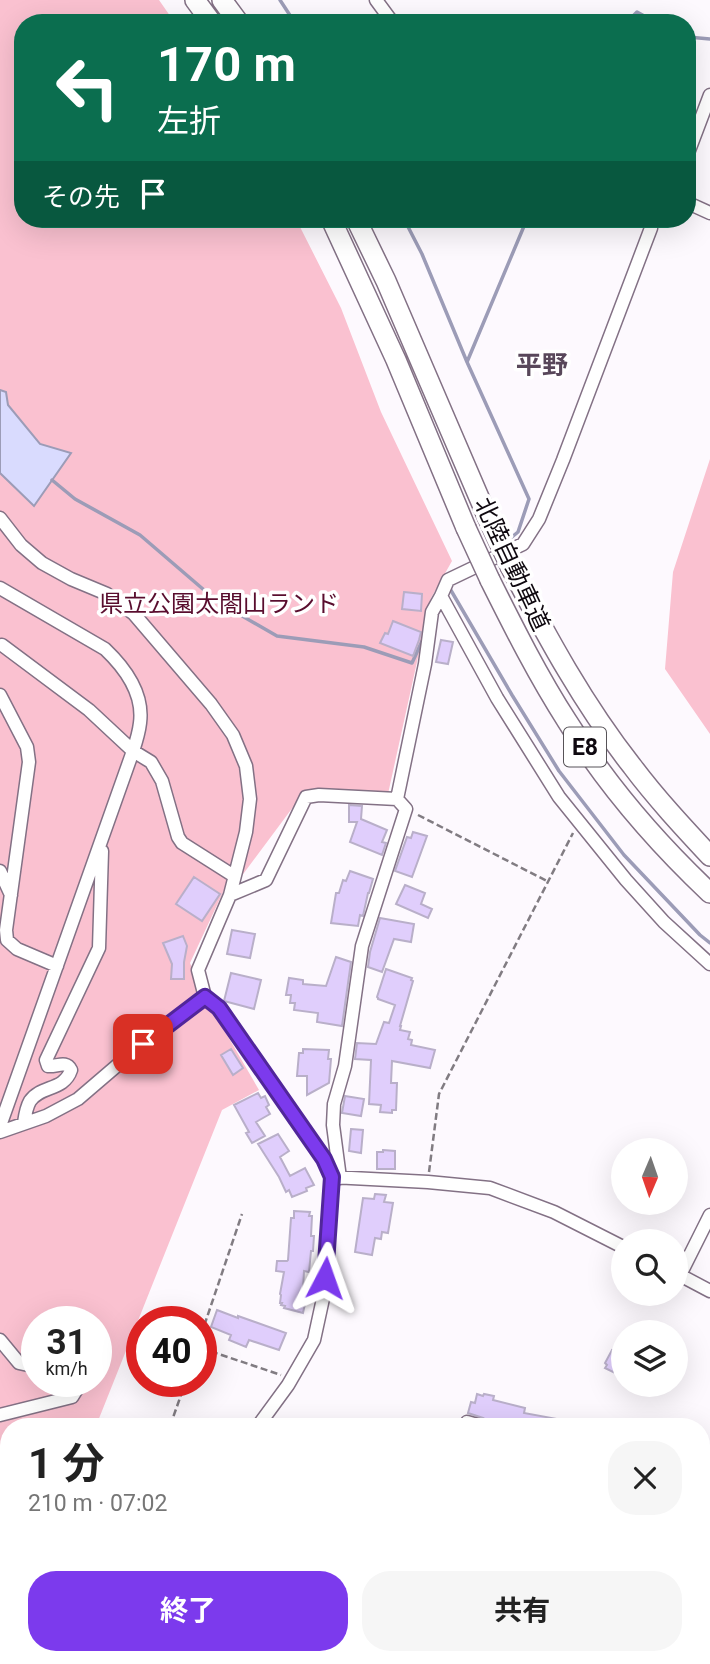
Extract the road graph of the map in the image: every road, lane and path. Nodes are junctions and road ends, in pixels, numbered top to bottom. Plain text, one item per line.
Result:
1 (710, 95) edge
2 (696, 132) edge
3 (335, 228) edge
4 (360, 228) edge
5 (650, 228) edge
6 (0, 518) edge
7 (0, 588) edge
8 (441, 596) junction
9 (2, 645) edge
10 (0, 695) edge
11 (133, 751) junction
12 (401, 804) junction
13 (579, 821) junction
14 (102, 837) junction
15 (710, 856) edge
16 (0, 871) edge
17 (234, 876) junction
18 (549, 882) junction
19 (710, 892) edge
20 (11, 895) junction
21 (230, 895) junction
22 (710, 964) edge
23 (57, 966) junction
24 (205, 997) junction
25 (24, 1124) junction
26 (0, 1129) edge
27 (336, 1178) junction
28 (428, 1182) junction
29 (242, 1214) dead end
30 (710, 1215) edge
31 (611, 1241) edge
32 (688, 1256) edge
33 (688, 1279) edge
34 (710, 1291) edge
35 (211, 1306) edge
36 (0, 1340) edge
37 (217, 1354) edge
38 (21, 1363) edge
39 (291, 1379) junction
40 (72, 1397) edge
41 (180, 1397) edge
42 (0, 1415) edge
43 (173, 1418) edge
44 (264, 1418) edge

1 - 2 street
3 - 19 highway, 北陸自動車道 / E8, bridge
4 - 15 highway, 北陸自動車道 / E8, bridge
5 - 8 street
6 - 17 street
7 - 11 street
8 - 12 street
8 - 13 street
9 - 11 street
10 - 20 street
11 - 14 street
11 - 17 street
12 - 18 path
12 - 21 street
12 - 27 street
13 - 18 path
13 - 22 street
14 - 23 street
14 - 25 street
16 - 20 street
17 - 21 street
18 - 28 path
20 - 23 street
21 - 24 street
23 - 26 street
24 - 25 street
24 - 27 street
25 - 26 street
27 - 28 street
27 - 39 street
28 - 31 street
29 - 35 path
30 - 32 street
33 - 34 street
36 - 38 street
37 - 39 path
39 - 44 street
40 - 42 street
41 - 43 path

